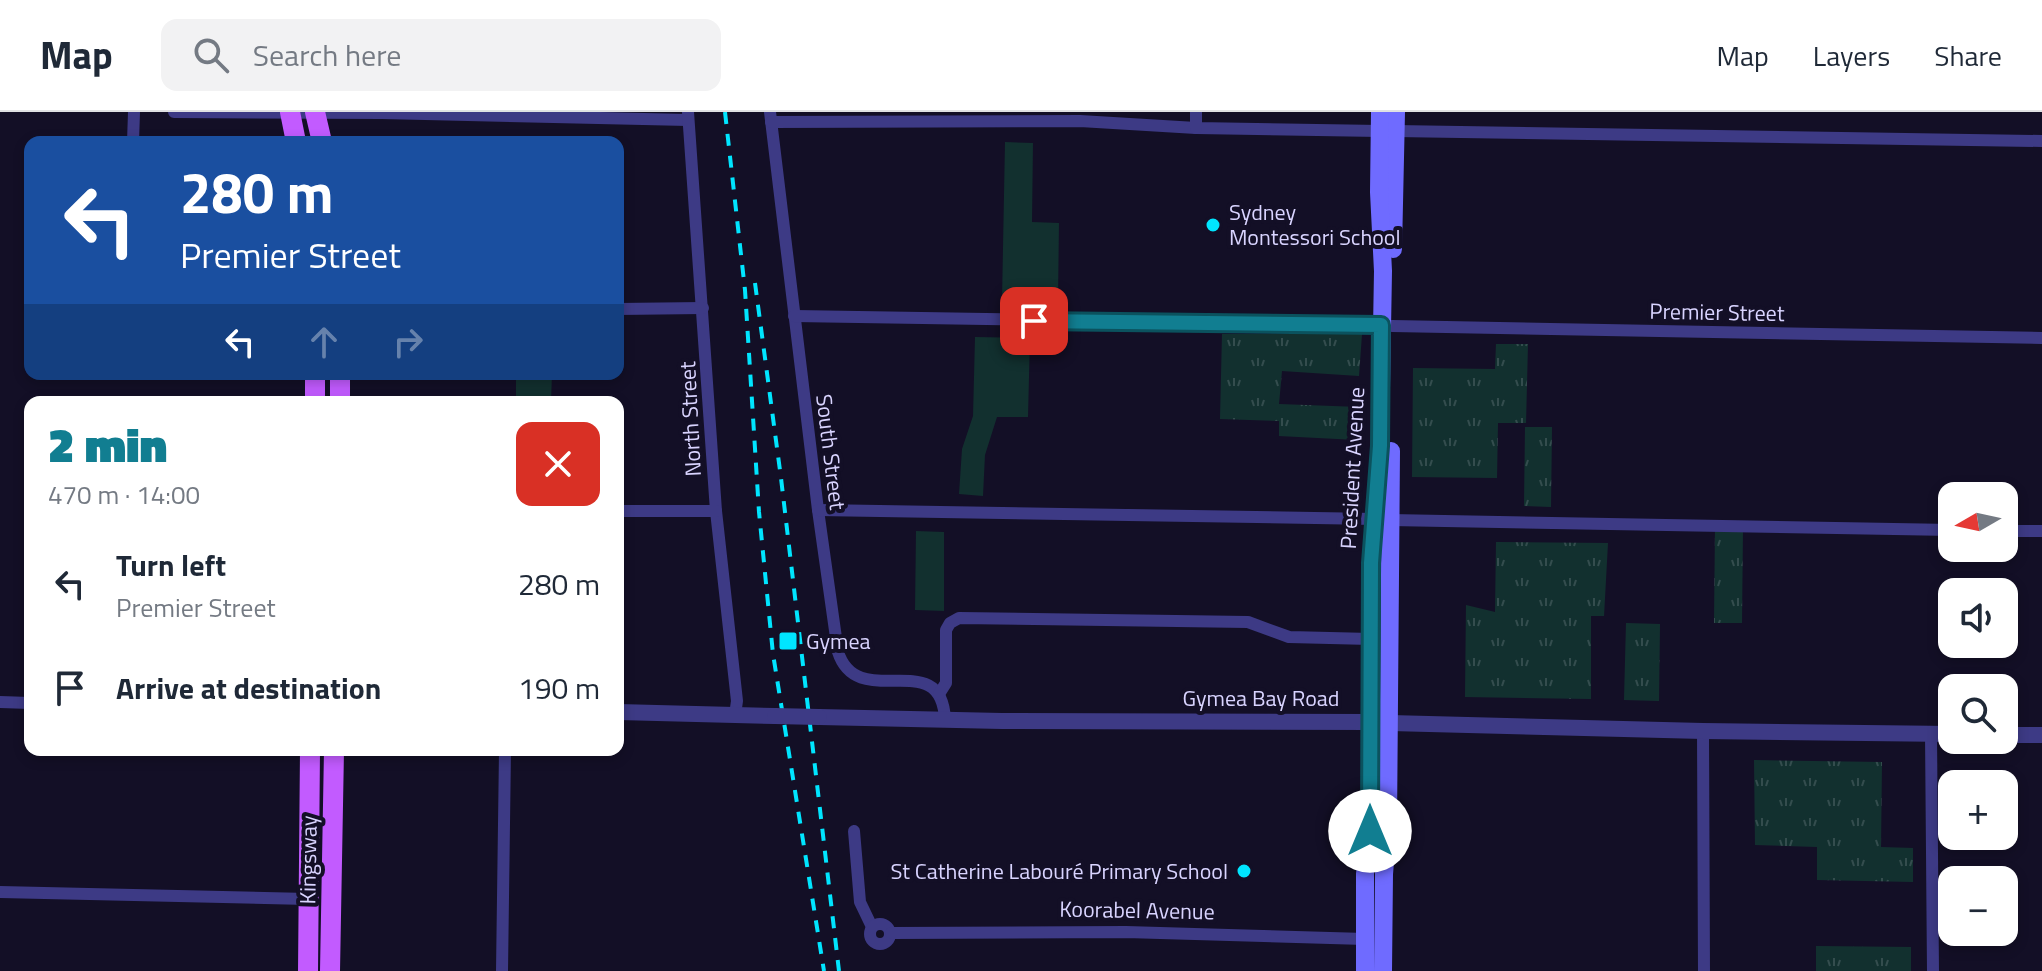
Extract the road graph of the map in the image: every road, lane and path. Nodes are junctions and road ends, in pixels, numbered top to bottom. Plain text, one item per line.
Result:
1 (134, 112) edge
2 (174, 112) edge
3 (290, 112) edge
4 (1196, 112) edge
5 (315, 113) edge
6 (688, 116) edge
7 (770, 117) edge
8 (1080, 117) edge
9 (1388, 121) edge
10 (1196, 128) junction
11 (133, 136) edge
12 (295, 136) edge
13 (321, 136) edge
14 (2042, 141) edge
15 (703, 308) junction
16 (624, 309) edge
17 (794, 316) junction
18 (1386, 325) junction
19 (2042, 338) edge
20 (818, 510) junction
21 (624, 511) edge
22 (716, 511) junction
23 (1382, 519) junction
24 (1938, 530) edge
25 (2018, 531) edge
26 (2042, 531) edge
27 (1371, 639) junction
28 (939, 694) junction
29 (0, 702) edge
30 (24, 703) edge
31 (624, 712) edge
32 (735, 715) junction
33 (945, 720) junction
34 (1370, 722) junction
35 (1390, 723) junction
36 (1703, 731) junction
37 (1931, 734) junction
38 (1938, 734) edge
39 (2018, 735) edge
40 (2042, 735) edge
41 (310, 756) edge
42 (334, 756) edge
43 (505, 756) edge
44 (854, 831) dead end
45 (0, 892) edge
46 (308, 899) junction
47 (1374, 940) junction
48 (308, 971) edge
49 (330, 971) edge
50 (502, 971) edge
51 (1365, 971) edge
52 (1383, 971) edge
53 (1704, 971) edge
54 (1933, 971) edge

1 - 11 street
2 - 3 street
3 - 5 street
3 - 12 main road
4 - 10 street
5 - 6 street
5 - 13 main road
6 - 15 street, North Street
7 - 8 street
7 - 17 street, South Street
8 - 10 street
9 - 10 street
9 - 14 street
9 - 18 main road, President Avenue
15 - 16 street
15 - 22 street, North Street
17 - 18 street, Premier Street
17 - 20 street, South Street
18 - 19 street, Premier Street
18 - 23 main road, President Avenue
20 - 23 street
20 - 28 street, South Street
21 - 22 street
22 - 32 street, North Street
23 - 24 street
23 - 27 main road, President Avenue
23 - 35 main road, President Avenue
25 - 26 street
27 - 28 street
27 - 34 main road, President Avenue
28 - 33 street
29 - 30 street
31 - 32 street, Gymea Bay Road
32 - 33 street, Gymea Bay Road, bridge
33 - 34 street, Gymea Bay Road
34 - 35 main road, Gymea Bay Road
34 - 47 main road, President Avenue
35 - 36 street, Gymea Bay Road
35 - 47 main road, President Avenue
36 - 37 street, Gymea Bay Road
36 - 53 street
37 - 38 street, Gymea Bay Road
37 - 54 street
39 - 40 street
41 - 46 main road, Kingsway
42 - 49 main road, Kingsway
43 - 50 street
44 - 47 street, Koorabel Avenue
45 - 46 street
46 - 48 main road, Kingsway
47 - 51 main road, President Avenue
47 - 52 main road, President Avenue

